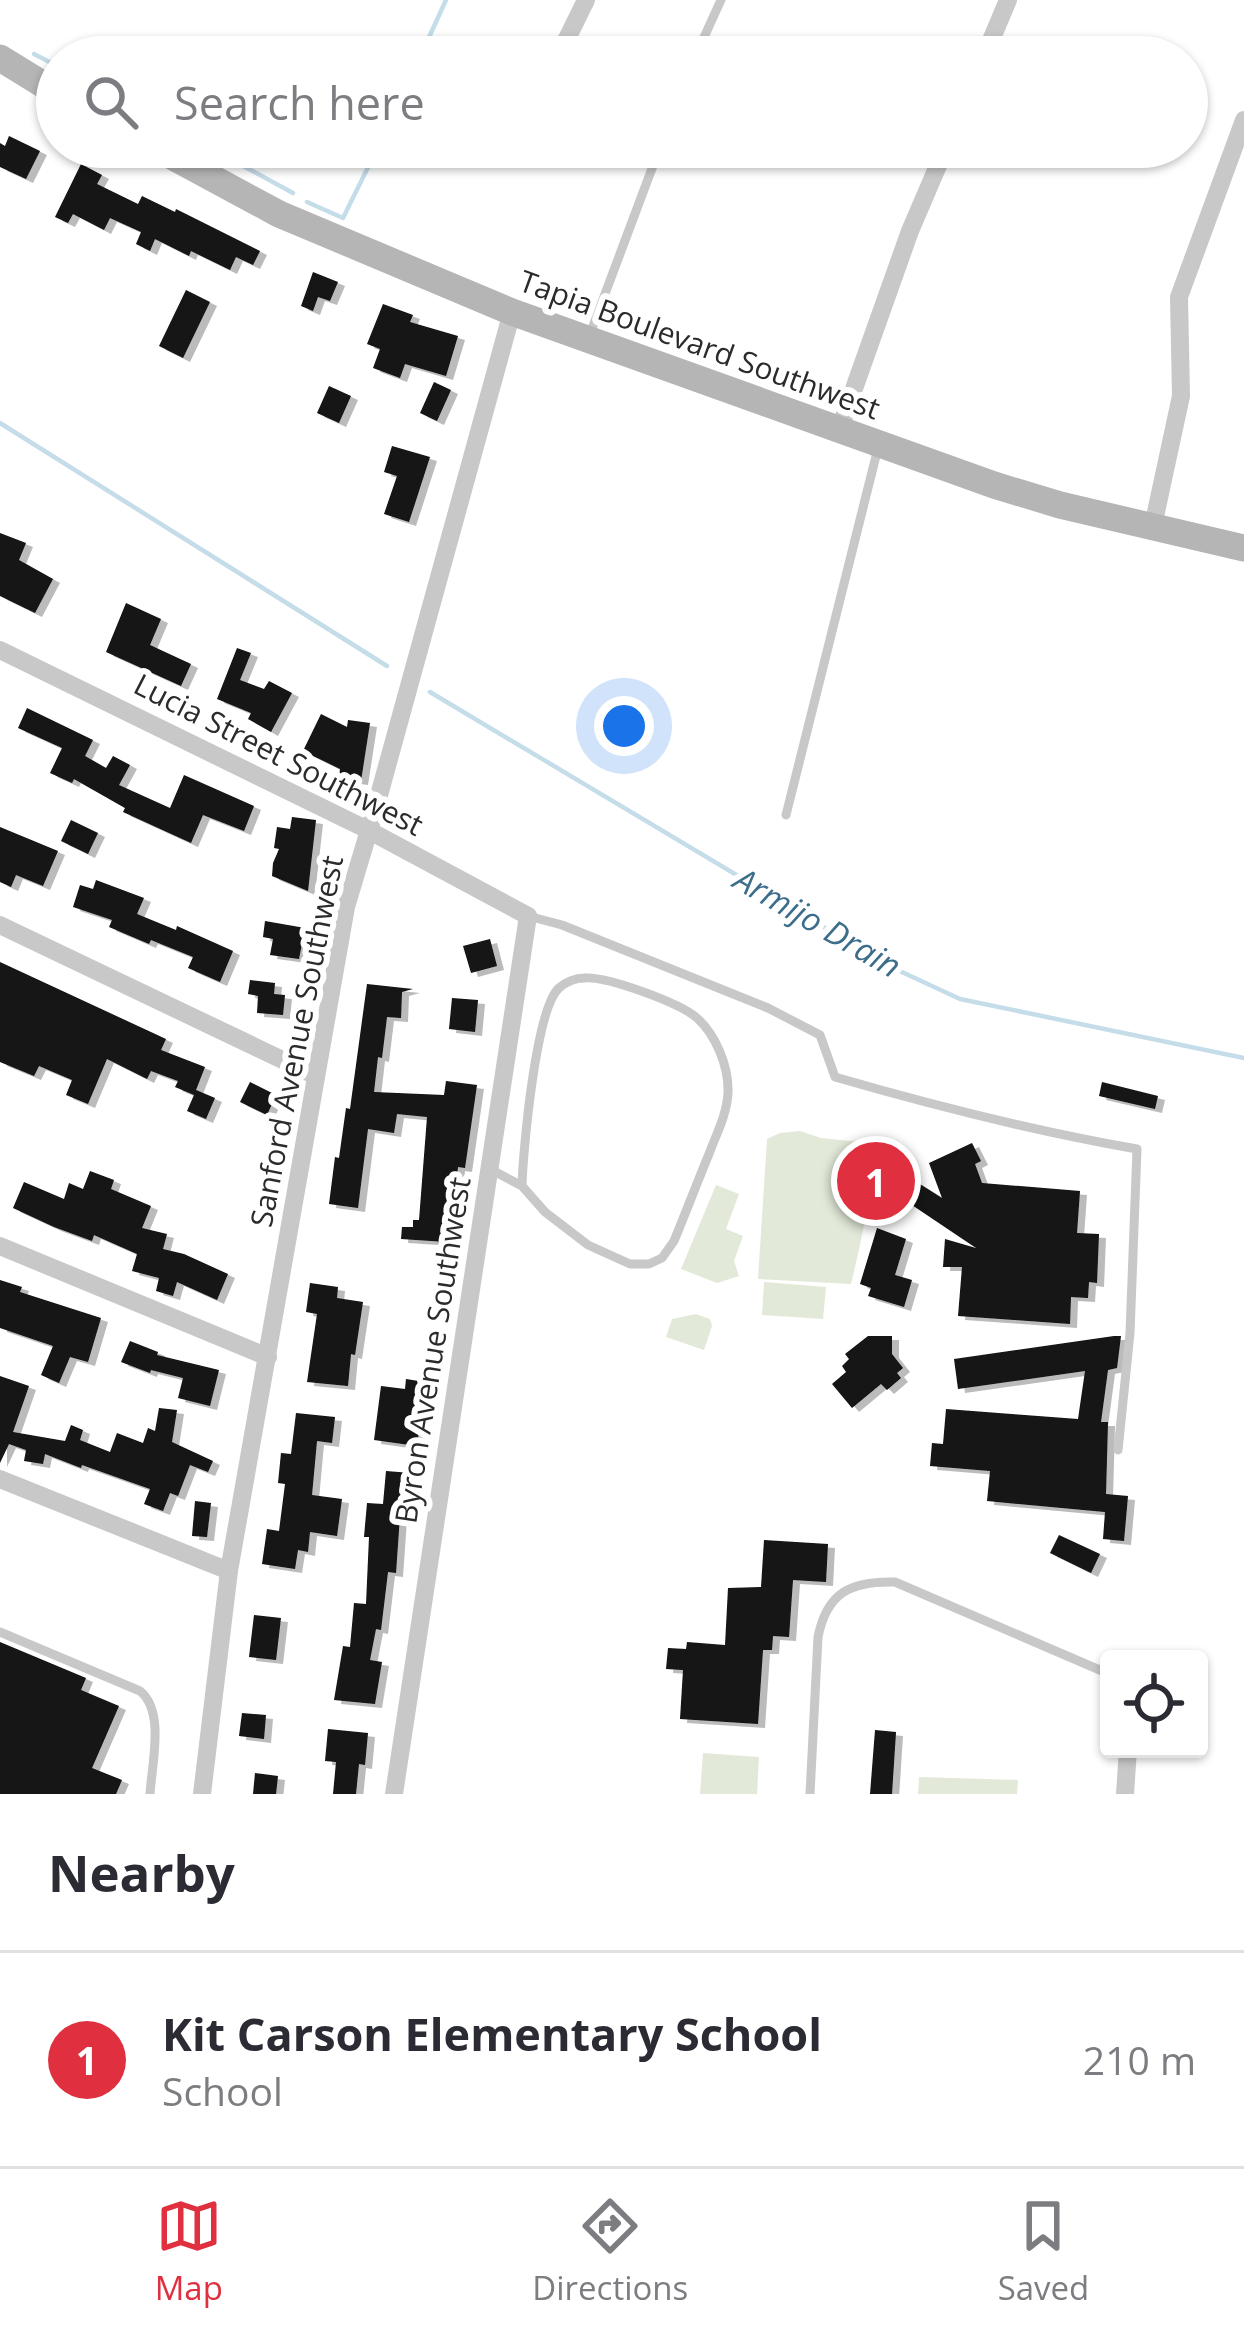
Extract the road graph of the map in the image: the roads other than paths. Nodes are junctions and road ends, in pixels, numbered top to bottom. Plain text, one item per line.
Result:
1 (586, 0) edge
2 (721, 0) edge
3 (1008, 0) edge
4 (568, 36) edge
5 (705, 36) edge
6 (993, 36) edge
7 (0, 58) edge
8 (36, 80) edge
9 (1244, 120) edge
10 (193, 168) edge
11 (652, 168) edge
12 (937, 168) edge
13 (512, 312) junction
14 (588, 339) junction
15 (840, 428) junction
16 (880, 443) junction
17 (1153, 526) junction
18 (1244, 548) edge
19 (0, 650) edge
20 (786, 815) dead end
21 (368, 830) junction
22 (528, 916) junction
23 (0, 925) edge
24 (316, 1076) junction
25 (490, 1168) junction
26 (522, 1186) junction
27 (0, 1246) edge
28 (268, 1358) junction
29 (1118, 1450) dead end
30 (0, 1479) edge
31 (229, 1571) junction
32 (0, 1632) edge
33 (1100, 1670) edge
34 (1127, 1758) edge
35 (150, 1794) edge
36 (202, 1794) edge
37 (394, 1794) edge
38 (810, 1794) edge
39 (1125, 1794) edge

1 - 4 street
2 - 5 lane
3 - 6 street
7 - 8 street
9 - 17 street
10 - 13 street, Tapia Boulevard Southwest
11 - 14 lane
12 - 15 street
13 - 14 street, Tapia Boulevard Southwest
13 - 21 street, Sanford Avenue Southwest
14 - 15 street, Tapia Boulevard Southwest
15 - 16 street, Tapia Boulevard Southwest
16 - 17 street, Tapia Boulevard Southwest
16 - 20 lane
17 - 18 street, Tapia Boulevard Southwest
19 - 21 street, Lucia Street Southwest
21 - 22 street, Lucia Street Southwest
21 - 24 street, Sanford Avenue Southwest
22 - 25 street, Byron Avenue Southwest
22 - 29 lane
23 - 24 street
24 - 28 street, Sanford Avenue Southwest
25 - 26 lane
25 - 37 street, Byron Avenue Southwest
26 - 26 lane
27 - 28 street
28 - 31 street, Sanford Avenue Southwest
30 - 31 street
31 - 36 street, Sanford Avenue Southwest
32 - 35 lane
33 - 38 lane
34 - 39 street

